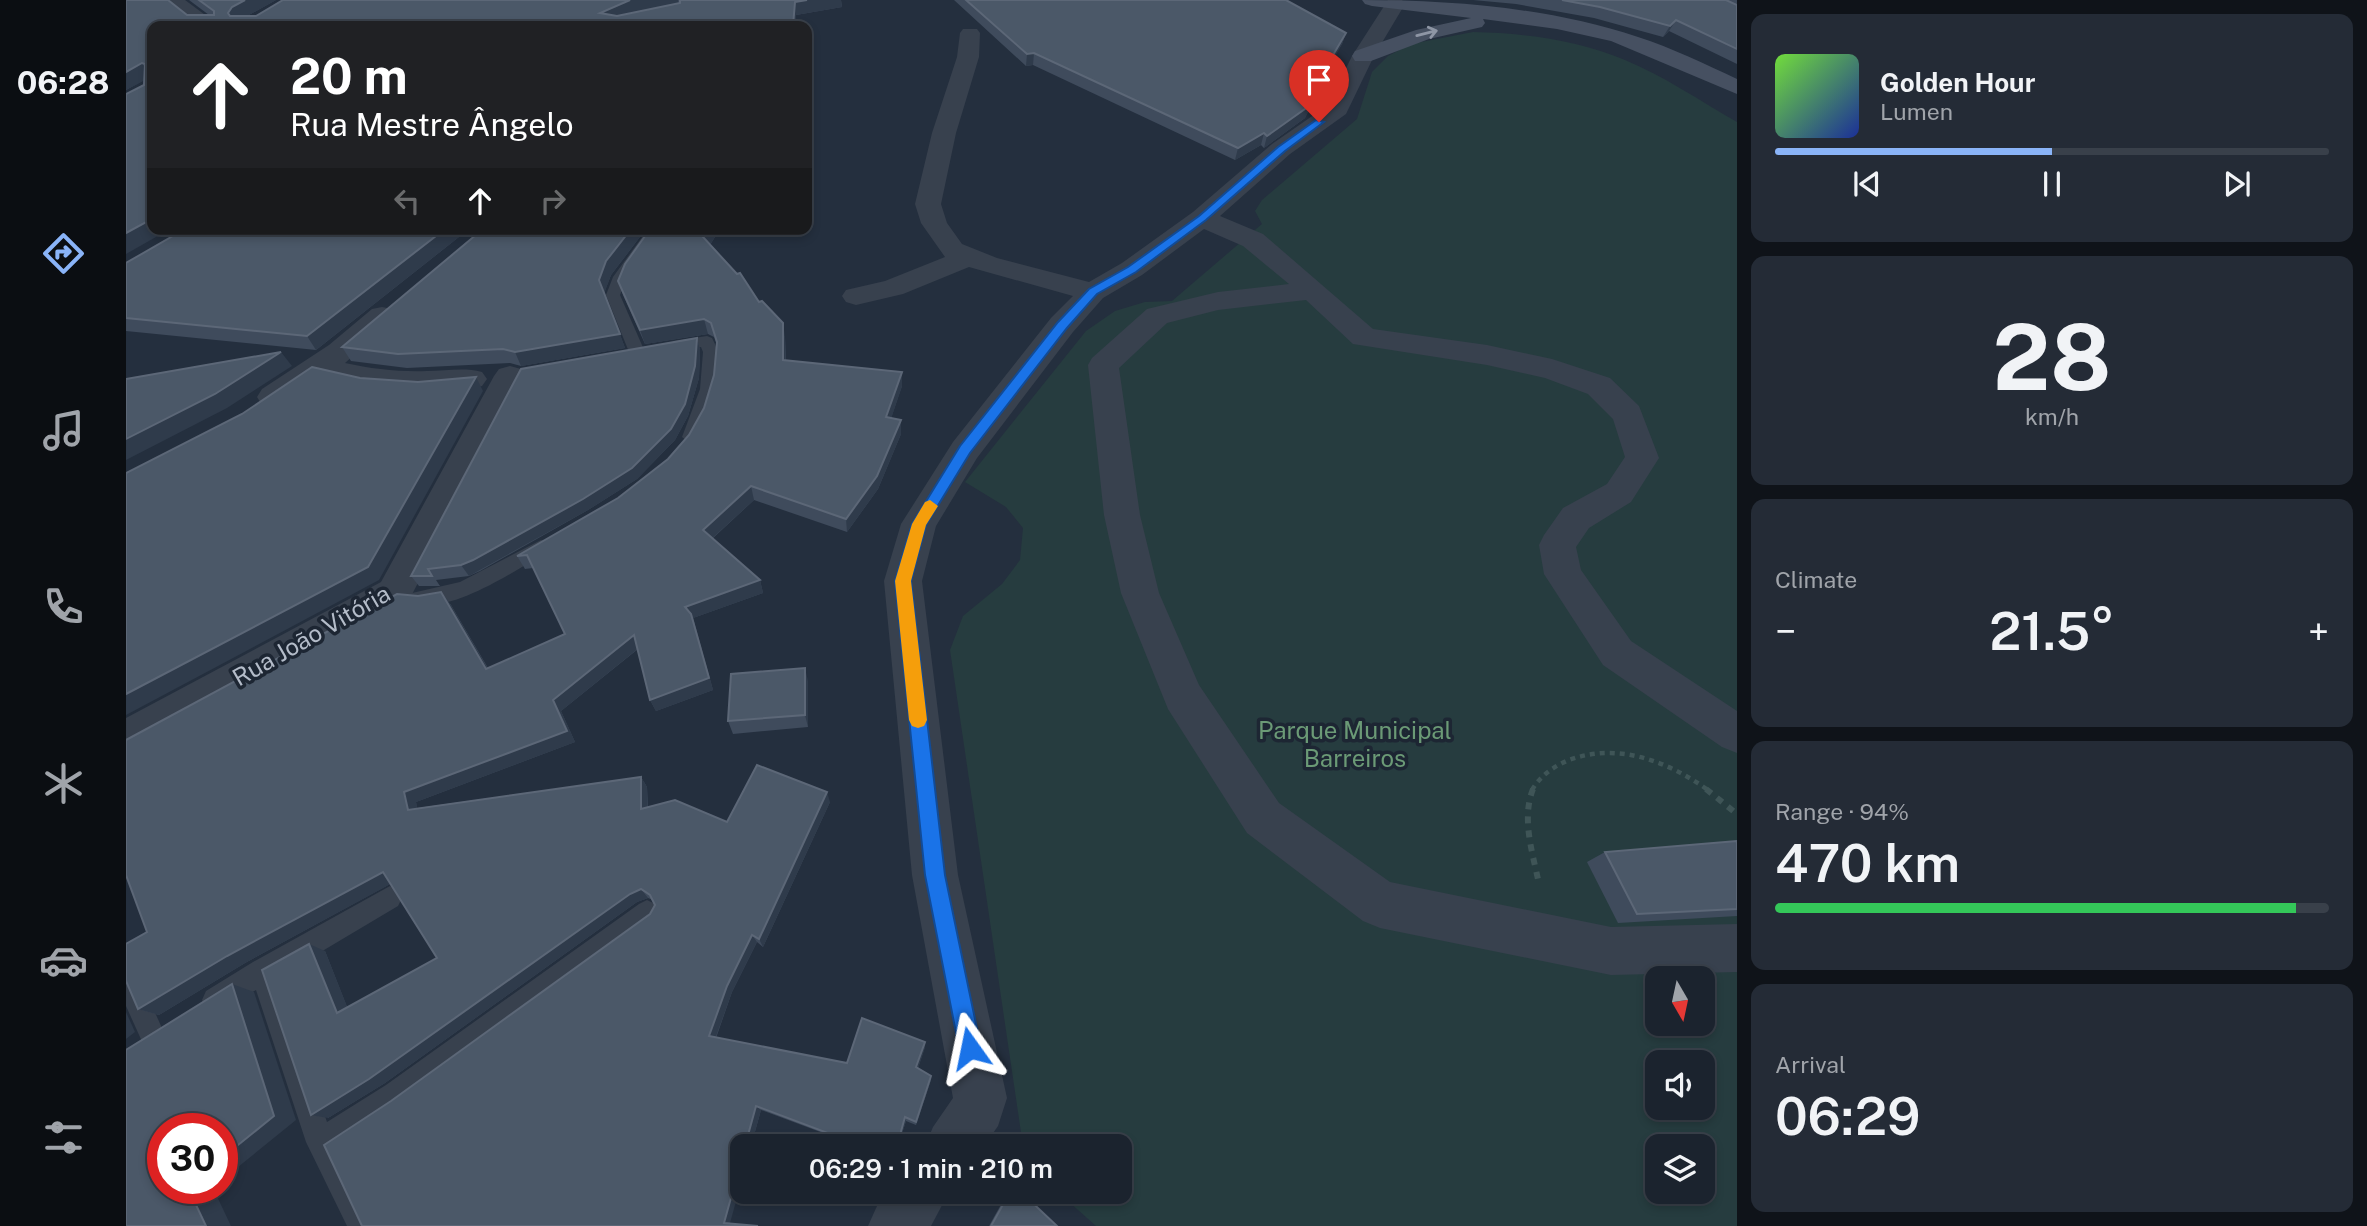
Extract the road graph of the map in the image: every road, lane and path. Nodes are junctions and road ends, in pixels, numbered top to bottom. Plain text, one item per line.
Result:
1 (172, 0) edge
2 (1384, 2) edge
3 (1517, 17) junction
4 (204, 21) edge
5 (970, 33) dead end
6 (1363, 56) junction
7 (1737, 87) edge
8 (1202, 218) junction
9 (651, 235) edge
10 (969, 257) junction
11 (1313, 290) junction
12 (1093, 292) junction
13 (856, 296) dead end
14 (401, 299) edge
15 (317, 367) junction
16 (251, 411) edge
17 (684, 448) edge
18 (561, 536) edge
19 (394, 593) junction
20 (1737, 734) edge
21 (126, 739) edge
22 (1737, 814) edge
23 (390, 898) edge
24 (647, 912) edge
25 (1549, 938) junction
26 (1737, 948) edge
27 (262, 971) junction
28 (126, 977) edge
29 (196, 1011) edge
30 (175, 1024) edge
31 (960, 1134) edge
32 (320, 1142) junction
33 (913, 1204) edge
34 (362, 1226) edge
35 (897, 1226) edge

1 - 4 street
2 - 3 main road
2 - 6 street
6 -> 3 main road
3 - 7 main road
5 - 10 street
6 - 8 street
8 - 11 street
8 - 12 street
9 - 17 lane
10 - 12 street
10 - 13 street
11 - 20 street
11 - 25 street
12 - 31 street
14 - 15 street
15 - 16 street
15 - 19 street, Rua João Vitória
18 - 19 lane
19 - 21 street, Rua João Vitória
22 - 25 path
23 - 27 lane
24 - 32 lane
25 - 26 street
27 - 29 lane
27 - 32 lane
28 - 30 lane
32 - 34 lane
33 - 35 street

